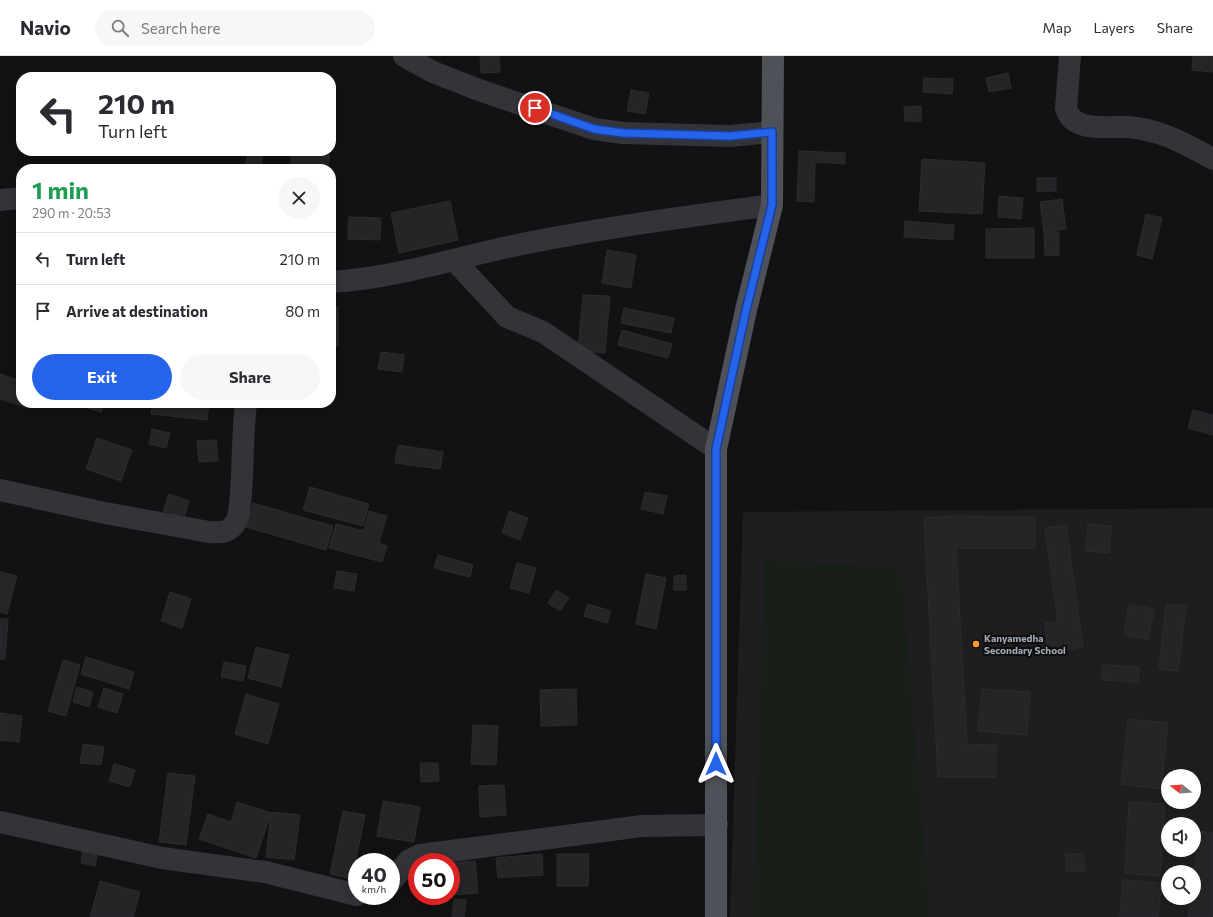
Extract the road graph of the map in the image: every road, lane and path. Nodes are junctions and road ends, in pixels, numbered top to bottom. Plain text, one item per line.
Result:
1 (404, 56) edge
2 (773, 56) edge
3 (1070, 56) edge
4 (772, 132) junction
5 (1213, 160) edge
6 (16, 198) edge
7 (0, 200) edge
8 (772, 205) junction
9 (454, 260) junction
10 (336, 282) edge
11 (245, 408) edge
12 (716, 449) junction
13 (0, 490) edge
14 (0, 822) edge
15 (717, 825) junction
16 (400, 871) edge
17 (348, 893) edge
18 (716, 917) edge

1 - 4 street
2 - 4 main road
3 - 5 street
4 - 8 main road
6 - 7 street
8 - 9 street
8 - 12 main road
9 - 10 street
9 - 12 street
11 - 13 street
12 - 15 main road
14 - 17 street
15 - 16 street
15 - 18 main road

